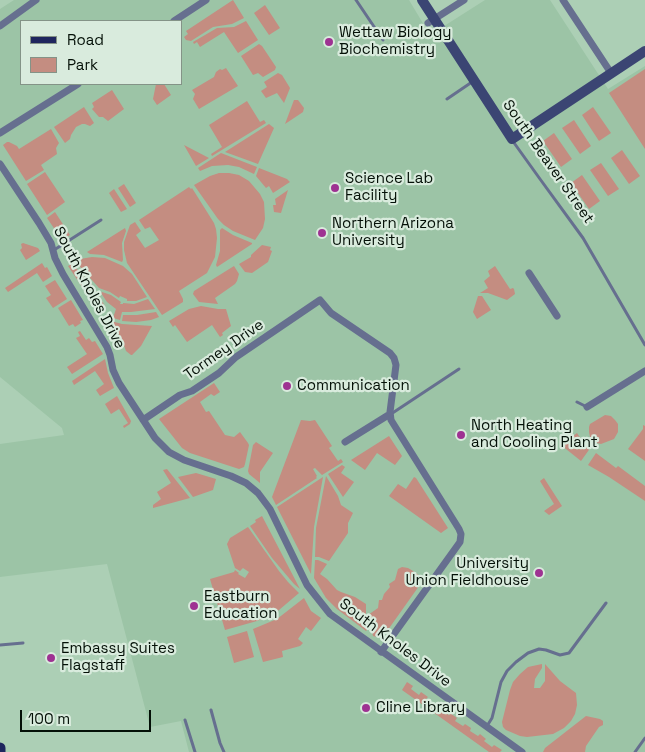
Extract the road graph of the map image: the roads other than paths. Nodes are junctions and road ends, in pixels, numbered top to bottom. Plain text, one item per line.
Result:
1 (36, 0) edge
2 (206, 0) edge
3 (356, 0) edge
4 (422, 0) edge
5 (464, 0) edge
6 (564, 0) edge
7 (176, 20) edge
8 (431, 21) junction
9 (0, 26) edge
10 (383, 40) dead end
11 (645, 51) edge
12 (612, 73) junction
13 (474, 81) junction
14 (76, 85) edge
15 (447, 99) dead end
16 (0, 133) edge
17 (512, 139) junction
18 (0, 164) edge
19 (101, 220) dead end
20 (54, 250) junction
21 (528, 273) dead end
22 (557, 316) dead end
23 (645, 344) edge
24 (459, 369) dead end
25 (645, 371) edge
26 (577, 402) dead end
27 (587, 407) joint
28 (390, 414) junction
29 (143, 420) junction
30 (345, 442) dead end
31 (606, 603) dead end
32 (23, 643) dead end
33 (0, 645) edge
34 (381, 652) junction
35 (210, 710) dead end
36 (186, 720) dead end
37 (486, 727) junction
38 (645, 738) edge
39 (194, 752) edge
40 (224, 752) edge
41 (522, 752) edge
42 (636, 752) edge

1 - 9 street
2 - 7 street
3 - 10 lane
4 - 8 street, South Beaver Street
5 - 8 street
6 - 12 street
8 - 13 street, South Beaver Street
11 - 12 street
12 - 17 street
13 - 15 lane
13 - 17 street, South Beaver Street
14 - 16 street
17 - 23 lane, South Beaver Street
18 - 20 street, South Knoles Drive
19 - 20 lane
20 - 29 street, South Knoles Drive
21 - 22 street
24 - 28 lane
25 - 27 street
26 - 27 lane
28 - 29 street, Tormey Drive
28 - 30 street
28 - 34 street
29 - 34 street, South Knoles Drive
31 - 37 lane
32 - 33 lane
34 - 37 street, South Knoles Drive
35 - 40 lane
36 - 39 lane
37 - 41 street, South Knoles Drive
38 - 42 lane

